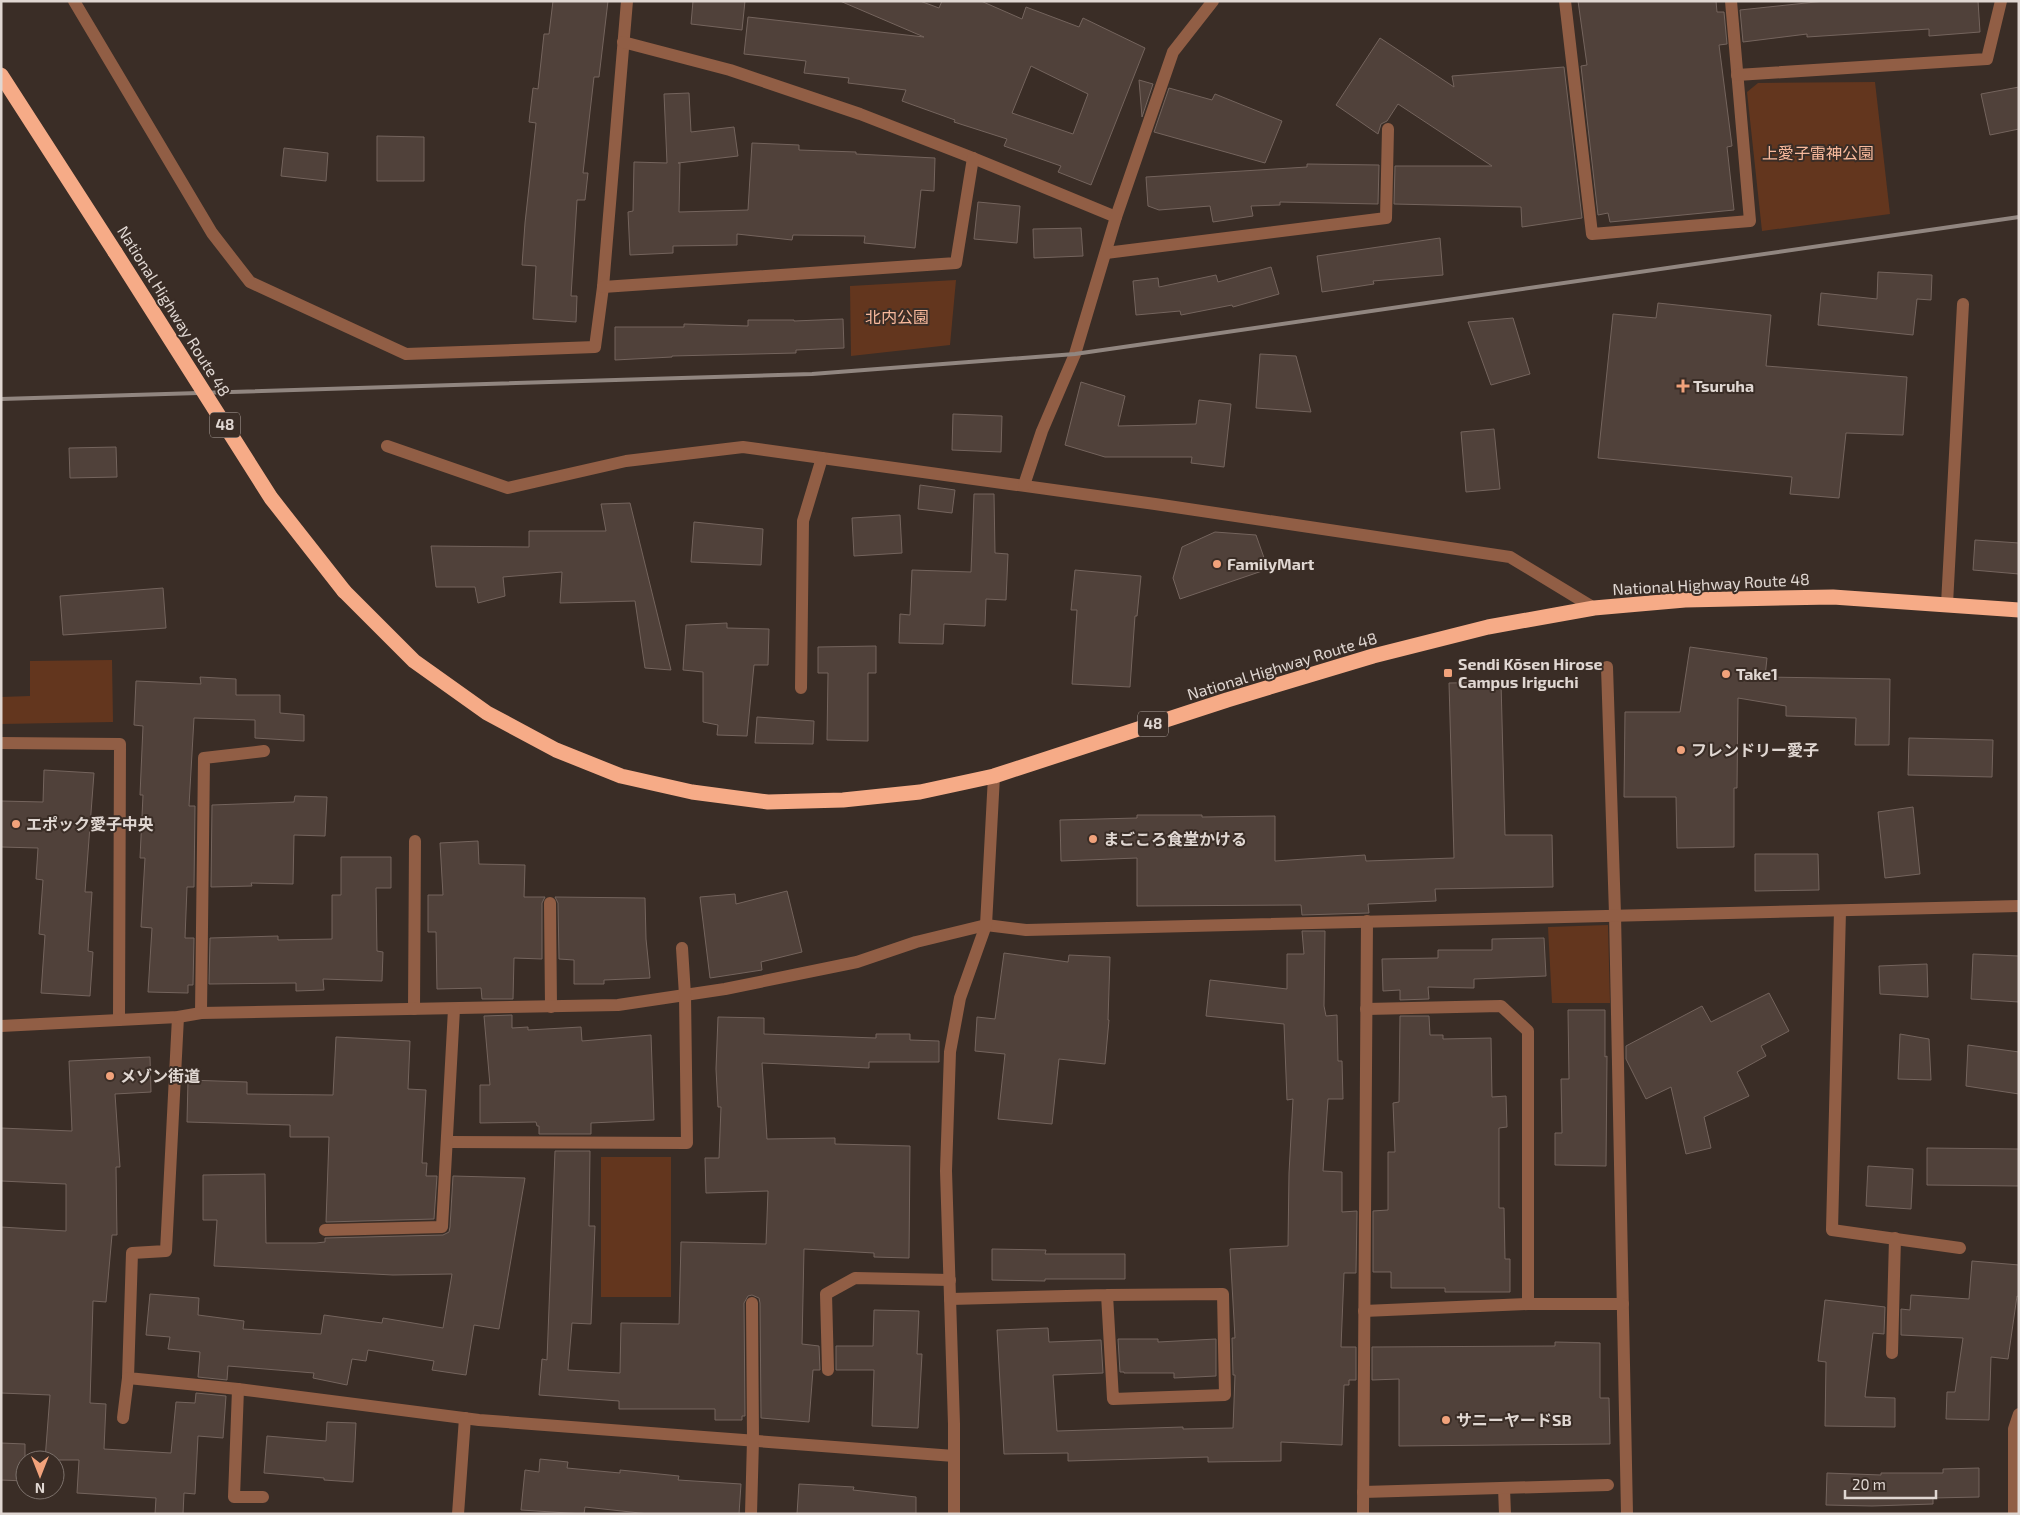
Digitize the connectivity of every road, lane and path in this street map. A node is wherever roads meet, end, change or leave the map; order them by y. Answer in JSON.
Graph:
{"nodes":[{"id":1,"x":74,"y":1,"type":"edge"},
{"id":2,"x":626,"y":1,"type":"edge"},
{"id":3,"x":1213,"y":1,"type":"edge"},
{"id":4,"x":1565,"y":1,"type":"edge"},
{"id":5,"x":1731,"y":1,"type":"edge"},
{"id":6,"x":2001,"y":1,"type":"edge"},
{"id":7,"x":623,"y":42,"type":"junction"},
{"id":8,"x":1,"y":75,"type":"edge"},
{"id":9,"x":1737,"y":75,"type":"junction"},
{"id":10,"x":1388,"y":129,"type":"dead end"},
{"id":11,"x":973,"y":158,"type":"junction"},
{"id":12,"x":1116,"y":217,"type":"junction"},
{"id":13,"x":1106,"y":253,"type":"junction"},
{"id":14,"x":603,"y":287,"type":"junction"},
{"id":15,"x":1962,"y":304,"type":"dead end"},
{"id":16,"x":388,"y":446,"type":"dead end"},
{"id":17,"x":822,"y":458,"type":"junction"},
{"id":18,"x":1024,"y":486,"type":"junction"},
{"id":19,"x":1947,"y":604,"type":"junction"},
{"id":20,"x":1594,"y":608,"type":"junction"},
{"id":21,"x":2019,"y":610,"type":"edge"},
{"id":22,"x":1607,"y":667,"type":"dead end"},
{"id":23,"x":801,"y":688,"type":"dead end"},
{"id":24,"x":1,"y":742,"type":"edge"},
{"id":25,"x":264,"y":751,"type":"dead end"},
{"id":26,"x":994,"y":776,"type":"junction"},
{"id":27,"x":415,"y":842,"type":"dead end"},
{"id":28,"x":550,"y":903,"type":"dead end"},
{"id":29,"x":2019,"y":906,"type":"edge"},
{"id":30,"x":1840,"y":911,"type":"junction"},
{"id":31,"x":1615,"y":914,"type":"junction"},
{"id":32,"x":1366,"y":921,"type":"junction"},
{"id":33,"x":986,"y":925,"type":"junction"},
{"id":34,"x":682,"y":948,"type":"dead end"},
{"id":35,"x":685,"y":995,"type":"junction"},
{"id":36,"x":551,"y":1007,"type":"junction"},
{"id":37,"x":414,"y":1009,"type":"junction"},
{"id":38,"x":454,"y":1009,"type":"junction"},
{"id":39,"x":1366,"y":1009,"type":"junction"},
{"id":40,"x":201,"y":1013,"type":"junction"},
{"id":41,"x":178,"y":1017,"type":"junction"},
{"id":42,"x":119,"y":1020,"type":"junction"},
{"id":43,"x":1,"y":1026,"type":"edge"},
{"id":44,"x":448,"y":1142,"type":"junction"},
{"id":45,"x":325,"y":1230,"type":"dead end"},
{"id":46,"x":1895,"y":1238,"type":"junction"},
{"id":47,"x":1960,"y":1248,"type":"dead end"},
{"id":48,"x":950,"y":1280,"type":"junction"},
{"id":49,"x":1108,"y":1295,"type":"junction"},
{"id":50,"x":950,"y":1299,"type":"junction"},
{"id":51,"x":752,"y":1303,"type":"dead end"},
{"id":52,"x":1528,"y":1304,"type":"junction"},
{"id":53,"x":1623,"y":1304,"type":"junction"},
{"id":54,"x":1364,"y":1310,"type":"junction"},
{"id":55,"x":1892,"y":1353,"type":"dead end"},
{"id":56,"x":828,"y":1370,"type":"dead end"},
{"id":57,"x":128,"y":1378,"type":"junction"},
{"id":58,"x":238,"y":1389,"type":"junction"},
{"id":59,"x":2019,"y":1414,"type":"edge"},
{"id":60,"x":123,"y":1418,"type":"dead end"},
{"id":61,"x":465,"y":1418,"type":"junction"},
{"id":62,"x":753,"y":1440,"type":"junction"},
{"id":63,"x":954,"y":1456,"type":"junction"},
{"id":64,"x":1608,"y":1485,"type":"dead end"},
{"id":65,"x":1504,"y":1488,"type":"junction"},
{"id":66,"x":1363,"y":1492,"type":"junction"},
{"id":67,"x":263,"y":1497,"type":"dead end"},
{"id":68,"x":458,"y":1514,"type":"edge"},
{"id":69,"x":751,"y":1514,"type":"edge"},
{"id":70,"x":954,"y":1514,"type":"edge"},
{"id":71,"x":1363,"y":1514,"type":"edge"},
{"id":72,"x":1505,"y":1514,"type":"edge"},
{"id":73,"x":1627,"y":1514,"type":"edge"},
{"id":74,"x":2014,"y":1514,"type":"edge"}],
"edges":[{"from":1,"to":14,"type":"street"},
{"from":2,"to":7,"type":"street"},
{"from":3,"to":12,"type":"street"},
{"from":4,"to":9,"type":"street"},
{"from":5,"to":9,"type":"street"},
{"from":6,"to":9,"type":"street"},
{"from":7,"to":11,"type":"street"},
{"from":7,"to":14,"type":"street"},
{"from":8,"to":26,"type":"highway","name":"National Highway Route 48","number":"48","bridge":true},
{"from":10,"to":13,"type":"street"},
{"from":11,"to":12,"type":"street"},
{"from":11,"to":14,"type":"street"},
{"from":12,"to":13,"type":"street"},
{"from":13,"to":18,"type":"street"},
{"from":15,"to":19,"type":"street"},
{"from":16,"to":17,"type":"street"},
{"from":17,"to":18,"type":"street"},
{"from":17,"to":23,"type":"street"},
{"from":18,"to":20,"type":"street"},
{"from":19,"to":20,"type":"highway","name":"National Highway Route 48","number":"48"},
{"from":19,"to":21,"type":"highway","name":"National Highway Route 48","number":"48"},
{"from":20,"to":26,"type":"highway","name":"National Highway Route 48","number":"48"},
{"from":22,"to":31,"type":"street"},
{"from":24,"to":42,"type":"street"},
{"from":25,"to":40,"type":"street"},
{"from":26,"to":33,"type":"street"},
{"from":27,"to":37,"type":"street"},
{"from":28,"to":36,"type":"street"},
{"from":29,"to":30,"type":"street"},
{"from":30,"to":31,"type":"street"},
{"from":30,"to":46,"type":"street"},
{"from":31,"to":32,"type":"street"},
{"from":31,"to":53,"type":"street"},
{"from":32,"to":33,"type":"street"},
{"from":32,"to":39,"type":"street"},
{"from":33,"to":35,"type":"street"},
{"from":33,"to":48,"type":"street"},
{"from":34,"to":35,"type":"street"},
{"from":35,"to":36,"type":"street"},
{"from":35,"to":44,"type":"street"},
{"from":36,"to":38,"type":"street"},
{"from":37,"to":38,"type":"street"},
{"from":37,"to":40,"type":"street"},
{"from":38,"to":44,"type":"street"},
{"from":39,"to":52,"type":"street"},
{"from":39,"to":54,"type":"street"},
{"from":40,"to":41,"type":"street"},
{"from":41,"to":42,"type":"street"},
{"from":41,"to":57,"type":"street"},
{"from":42,"to":43,"type":"street"},
{"from":44,"to":45,"type":"street"},
{"from":46,"to":47,"type":"street"},
{"from":46,"to":55,"type":"street"},
{"from":48,"to":50,"type":"street"},
{"from":48,"to":56,"type":"street"},
{"from":49,"to":49,"type":"street"},
{"from":49,"to":50,"type":"street"},
{"from":50,"to":63,"type":"street"},
{"from":51,"to":62,"type":"street"},
{"from":52,"to":53,"type":"street"},
{"from":52,"to":54,"type":"street"},
{"from":53,"to":73,"type":"street"},
{"from":54,"to":66,"type":"street"},
{"from":57,"to":58,"type":"street"},
{"from":57,"to":60,"type":"street"},
{"from":58,"to":61,"type":"street"},
{"from":58,"to":67,"type":"street"},
{"from":59,"to":74,"type":"street"},
{"from":61,"to":62,"type":"street"},
{"from":61,"to":68,"type":"street"},
{"from":62,"to":63,"type":"street"},
{"from":62,"to":69,"type":"street"},
{"from":63,"to":70,"type":"street"},
{"from":64,"to":65,"type":"street"},
{"from":65,"to":66,"type":"street"},
{"from":65,"to":72,"type":"street"},
{"from":66,"to":71,"type":"street"}]}
